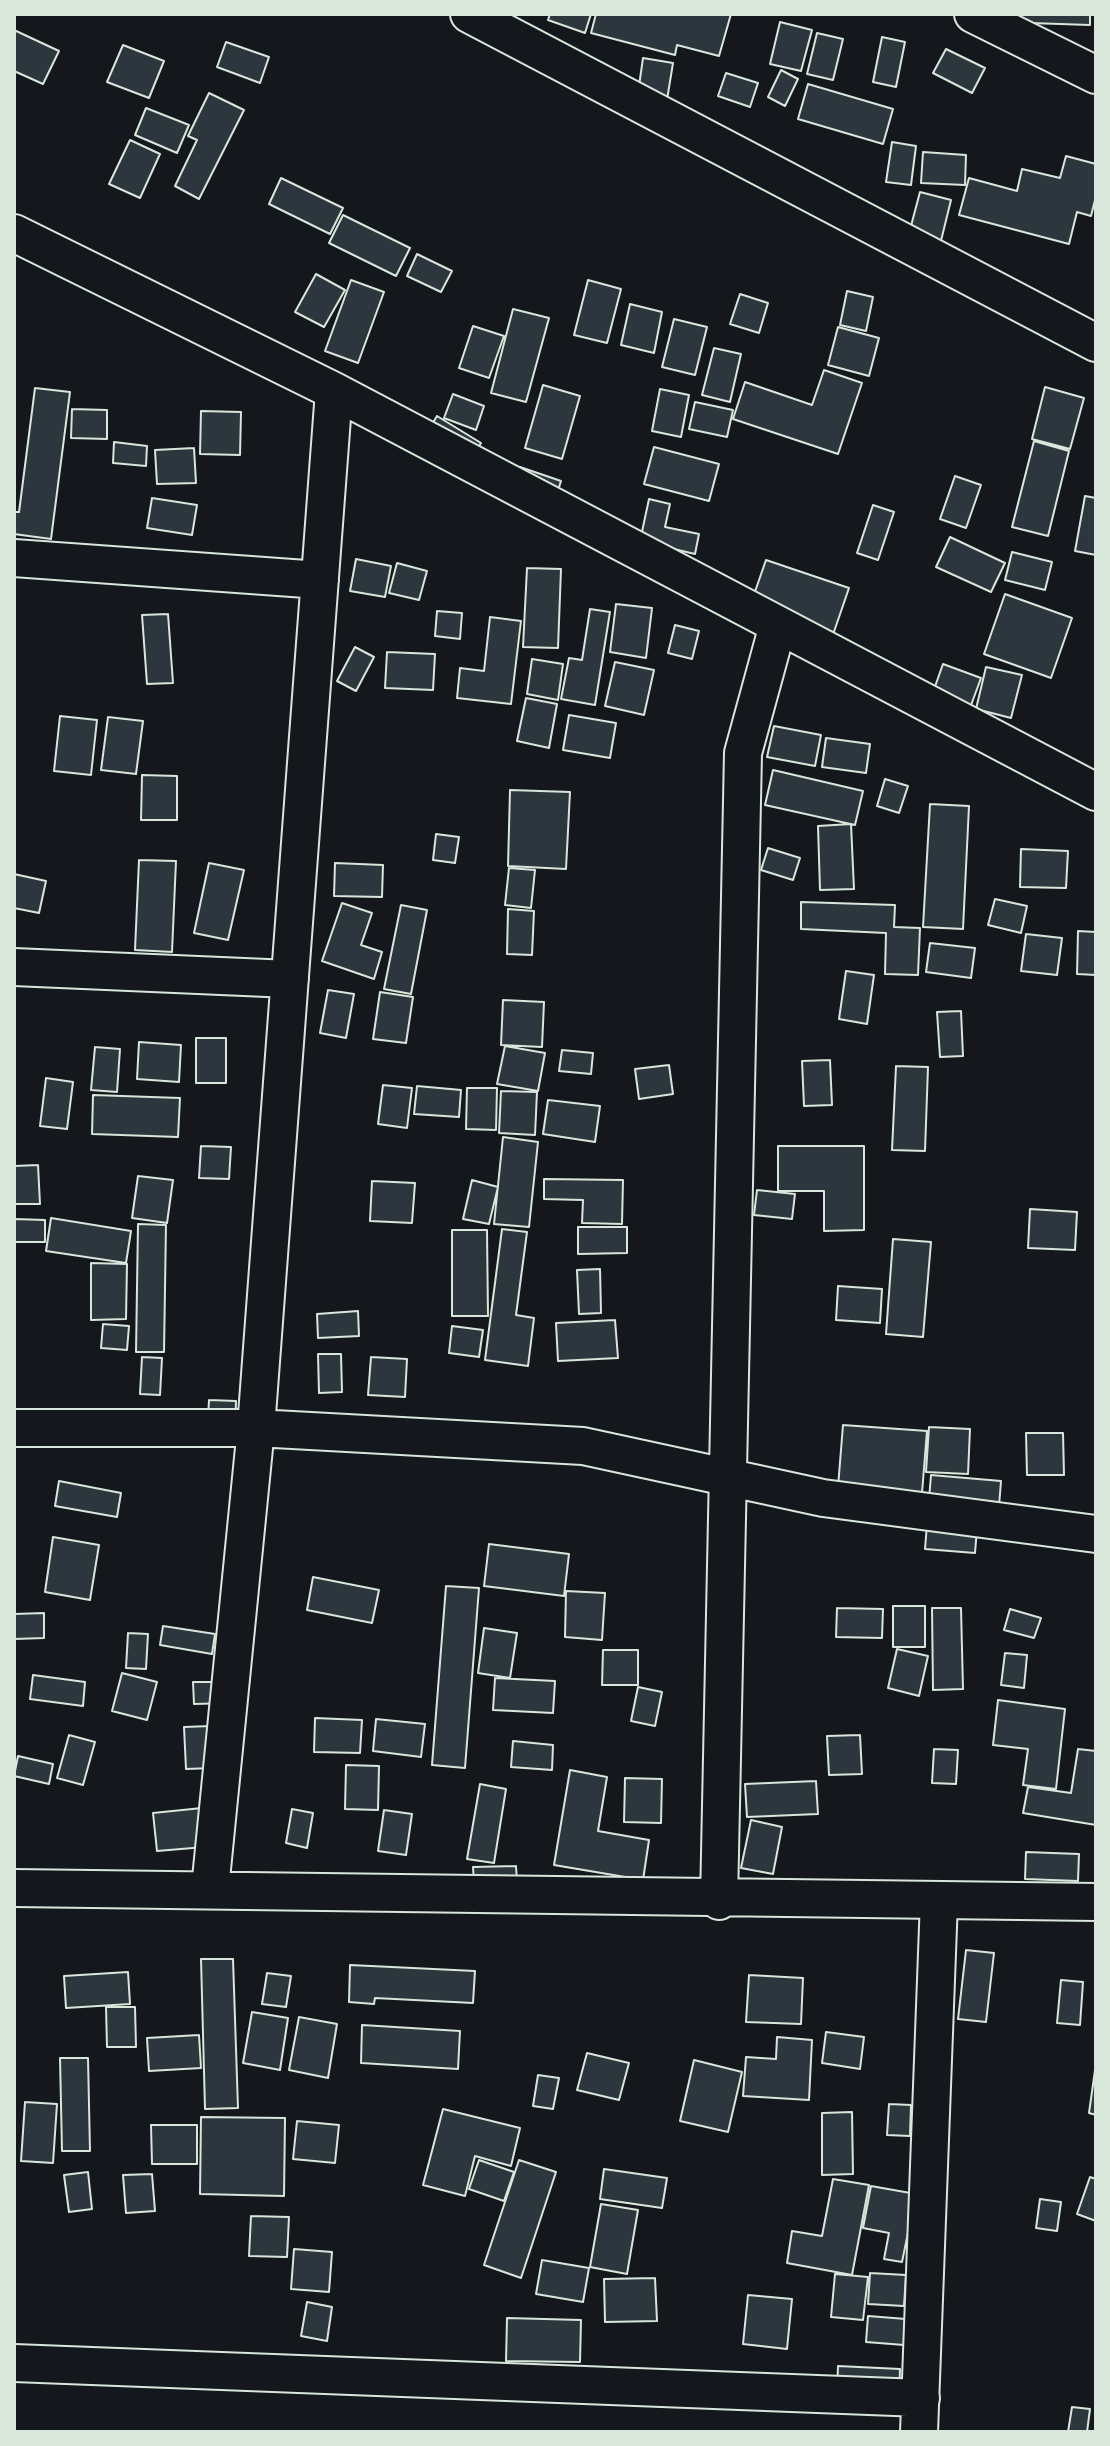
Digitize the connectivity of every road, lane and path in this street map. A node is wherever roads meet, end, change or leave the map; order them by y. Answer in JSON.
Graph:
{"nodes":[{"id":1,"x":469,"y":14,"type":"edge"},
{"id":2,"x":973,"y":14,"type":"edge"},
{"id":3,"x":1096,"y":75,"type":"edge"},
{"id":4,"x":14,"y":233,"type":"edge"},
{"id":5,"x":1096,"y":343,"type":"edge"},
{"id":6,"x":334,"y":391,"type":"junction"},
{"id":7,"x":14,"y":558,"type":"edge"},
{"id":8,"x":320,"y":580,"type":"junction"},
{"id":9,"x":778,"y":625,"type":"junction"},
{"id":10,"x":1096,"y":792,"type":"edge"},
{"id":11,"x":14,"y":967,"type":"edge"},
{"id":12,"x":290,"y":979,"type":"junction"},
{"id":13,"x":14,"y":1428,"type":"edge"},
{"id":14,"x":256,"y":1428,"type":"junction"},
{"id":15,"x":730,"y":1476,"type":"junction"},
{"id":16,"x":1096,"y":1534,"type":"edge"},
{"id":17,"x":14,"y":1888,"type":"edge"},
{"id":18,"x":210,"y":1889,"type":"junction"},
{"id":19,"x":719,"y":1899,"type":"junction"},
{"id":20,"x":939,"y":1900,"type":"junction"},
{"id":21,"x":1096,"y":1902,"type":"edge"},
{"id":22,"x":14,"y":2363,"type":"edge"},
{"id":23,"x":920,"y":2415,"type":"edge"}],
"edges":[{"from":1,"to":5,"type":"street"},
{"from":2,"to":3,"type":"street"},
{"from":4,"to":6,"type":"street"},
{"from":6,"to":8,"type":"street"},
{"from":6,"to":9,"type":"street"},
{"from":7,"to":8,"type":"street"},
{"from":8,"to":12,"type":"street"},
{"from":9,"to":10,"type":"street"},
{"from":9,"to":15,"type":"street"},
{"from":11,"to":12,"type":"street"},
{"from":12,"to":14,"type":"street"},
{"from":13,"to":14,"type":"street"},
{"from":14,"to":15,"type":"street"},
{"from":14,"to":18,"type":"street"},
{"from":15,"to":16,"type":"street"},
{"from":15,"to":19,"type":"street"},
{"from":17,"to":18,"type":"street"},
{"from":18,"to":19,"type":"street"},
{"from":19,"to":20,"type":"street"},
{"from":20,"to":21,"type":"street"},
{"from":20,"to":23,"type":"street"},
{"from":22,"to":23,"type":"street"}]}
